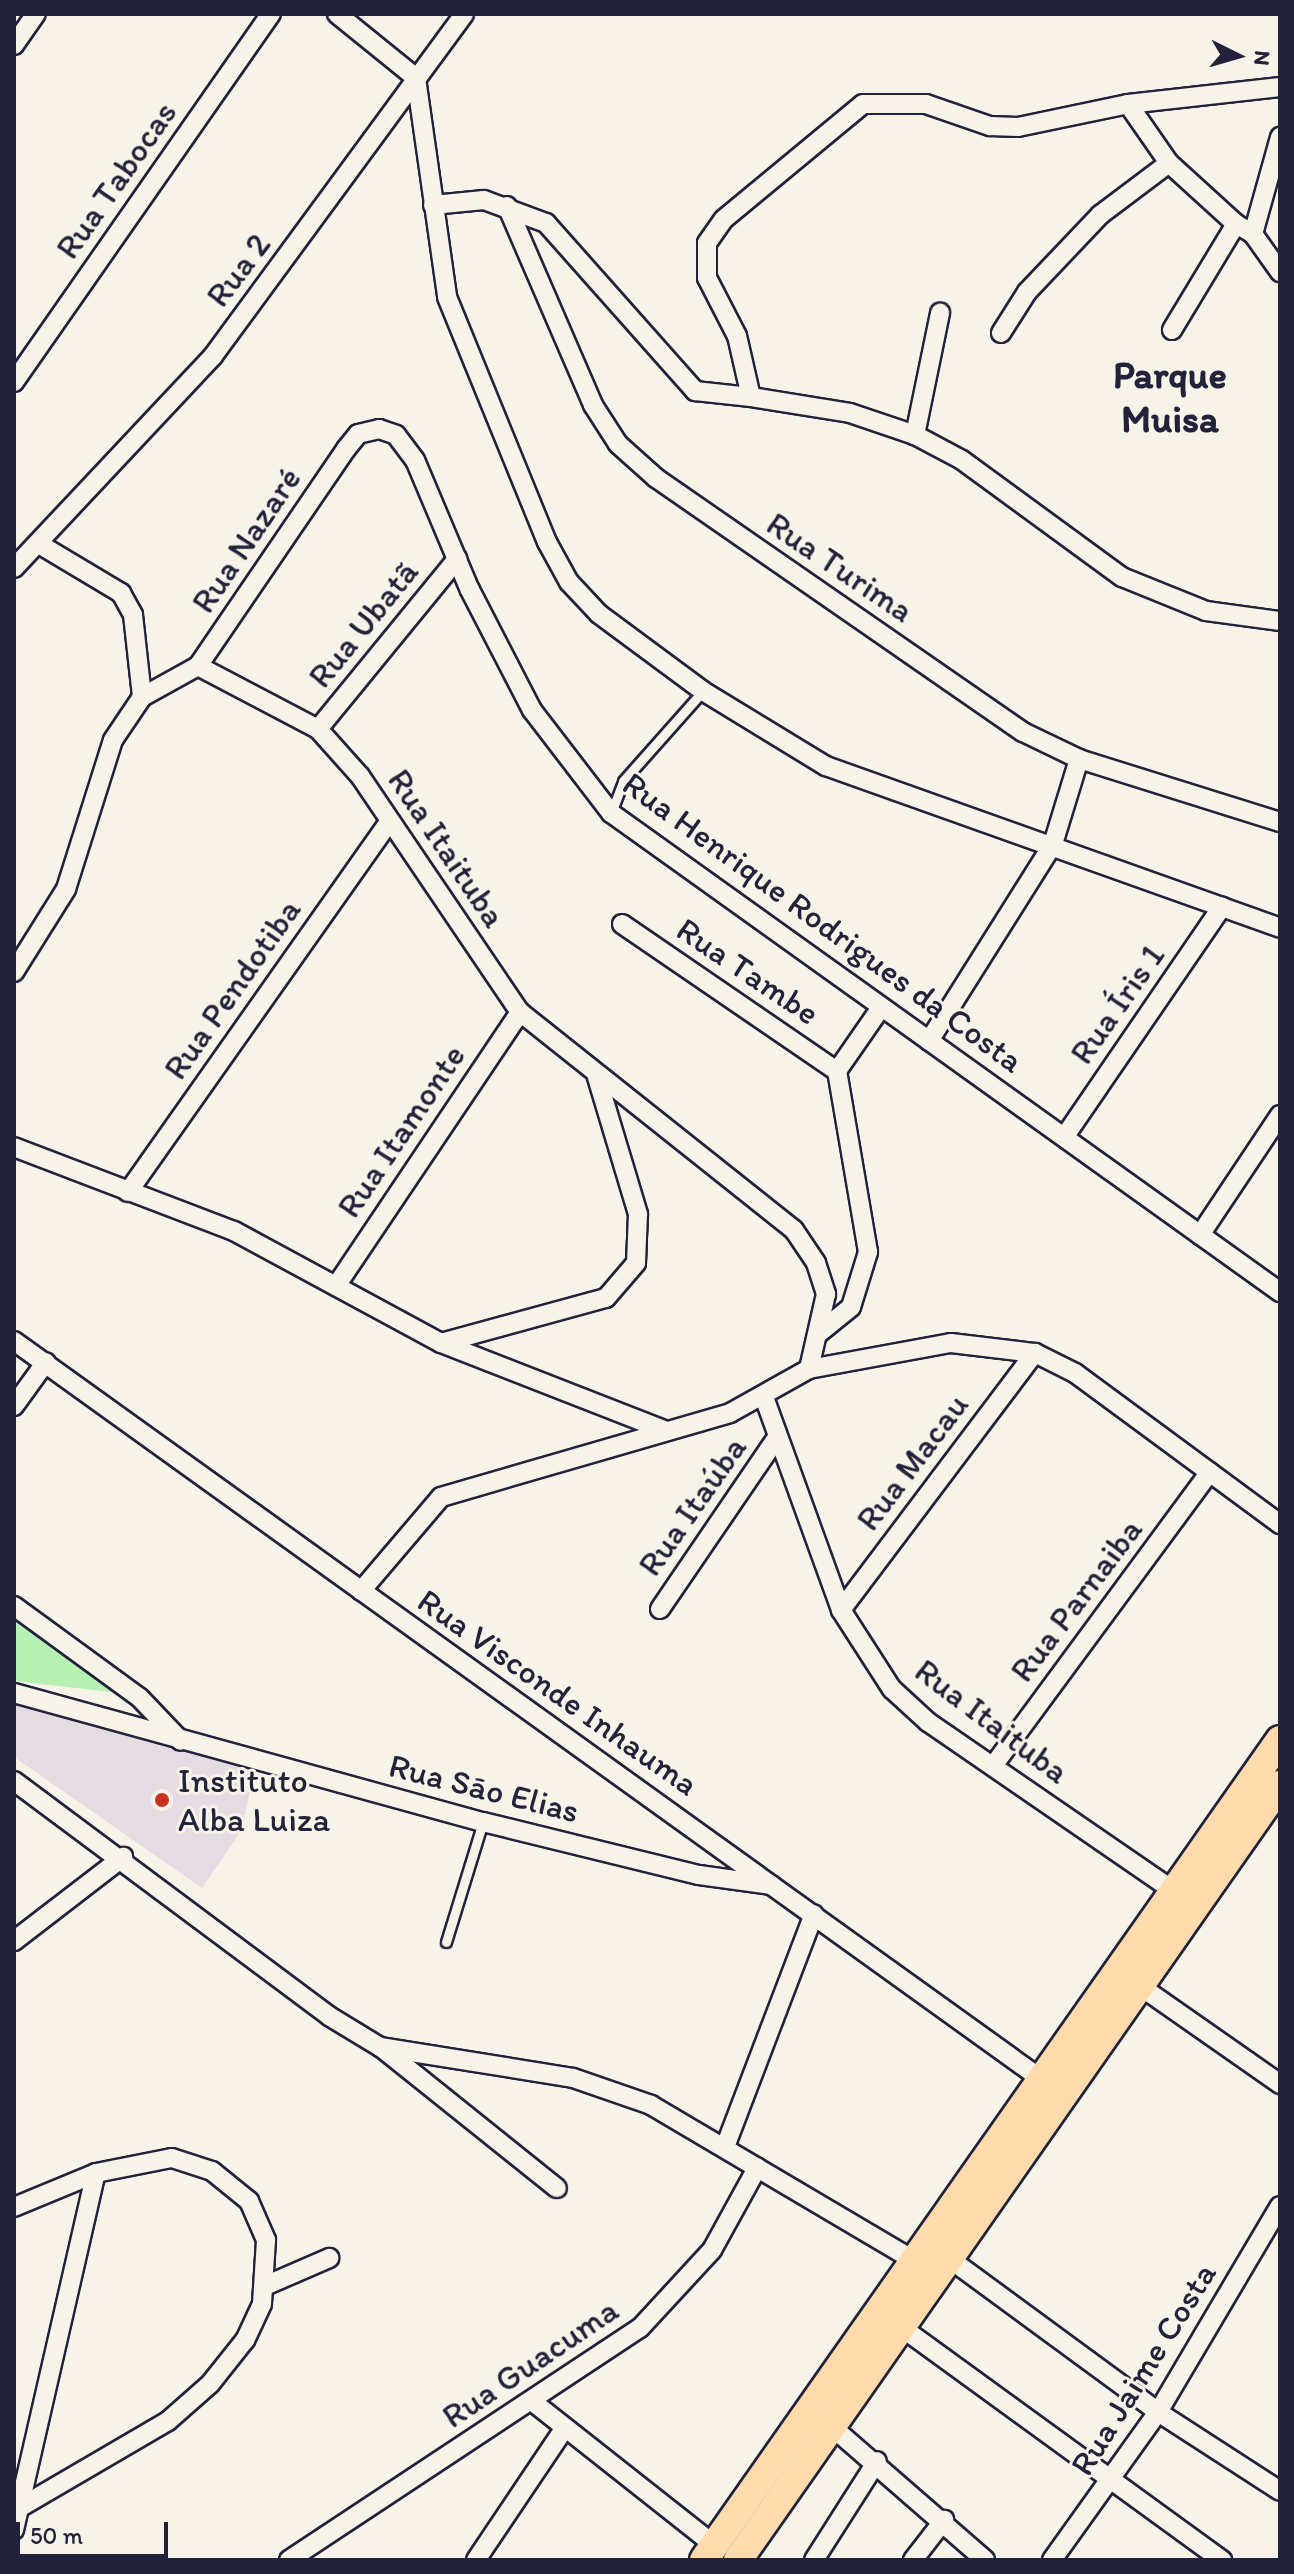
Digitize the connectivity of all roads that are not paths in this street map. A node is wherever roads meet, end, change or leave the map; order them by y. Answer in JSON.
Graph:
{"nodes":[{"id":1,"x":36,"y":14,"type":"edge"},
{"id":2,"x":337,"y":14,"type":"edge"},
{"id":3,"x":464,"y":14,"type":"edge"},
{"id":4,"x":261,"y":18,"type":"edge"},
{"id":5,"x":14,"y":45,"type":"edge"},
{"id":6,"x":416,"y":78,"type":"junction"},
{"id":7,"x":1280,"y":87,"type":"edge"},
{"id":8,"x":1128,"y":104,"type":"junction"},
{"id":9,"x":1280,"y":137,"type":"edge"},
{"id":10,"x":1169,"y":163,"type":"junction"},
{"id":11,"x":433,"y":205,"type":"junction"},
{"id":12,"x":507,"y":206,"type":"junction"},
{"id":13,"x":1244,"y":229,"type":"junction"},
{"id":14,"x":1280,"y":272,"type":"edge"},
{"id":15,"x":940,"y":313,"type":"dead end"},
{"id":16,"x":1172,"y":330,"type":"dead end"},
{"id":17,"x":1001,"y":333,"type":"dead end"},
{"id":18,"x":14,"y":382,"type":"edge"},
{"id":19,"x":751,"y":397,"type":"junction"},
{"id":20,"x":915,"y":435,"type":"junction"},
{"id":21,"x":346,"y":449,"type":"joint"},
{"id":22,"x":39,"y":544,"type":"junction"},
{"id":23,"x":457,"y":559,"type":"junction"},
{"id":24,"x":14,"y":568,"type":"edge"},
{"id":25,"x":1280,"y":621,"type":"edge"},
{"id":26,"x":198,"y":666,"type":"junction"},
{"id":27,"x":703,"y":691,"type":"junction"},
{"id":28,"x":142,"y":697,"type":"junction"},
{"id":29,"x":318,"y":729,"type":"junction"},
{"id":30,"x":1079,"y":759,"type":"junction"},
{"id":31,"x":611,"y":813,"type":"junction"},
{"id":32,"x":389,"y":822,"type":"junction"},
{"id":33,"x":1280,"y":822,"type":"edge"},
{"id":34,"x":1053,"y":844,"type":"junction"},
{"id":35,"x":1222,"y":907,"type":"junction"},
{"id":36,"x":622,"y":924,"type":"dead end"},
{"id":37,"x":1280,"y":928,"type":"edge"},
{"id":38,"x":14,"y":972,"type":"edge"},
{"id":39,"x":880,"y":1009,"type":"junction"},
{"id":40,"x":520,"y":1012,"type":"junction"},
{"id":41,"x":929,"y":1041,"type":"junction"},
{"id":42,"x":837,"y":1071,"type":"junction"},
{"id":43,"x":597,"y":1077,"type":"junction"},
{"id":44,"x":1280,"y":1115,"type":"edge"},
{"id":45,"x":1065,"y":1136,"type":"junction"},
{"id":46,"x":14,"y":1147,"type":"edge"},
{"id":47,"x":128,"y":1192,"type":"junction"},
{"id":48,"x":1200,"y":1235,"type":"junction"},
{"id":49,"x":336,"y":1286,"type":"junction"},
{"id":50,"x":1280,"y":1292,"type":"edge"},
{"id":51,"x":819,"y":1333,"type":"junction"},
{"id":52,"x":14,"y":1341,"type":"edge"},
{"id":53,"x":441,"y":1343,"type":"junction"},
{"id":54,"x":1035,"y":1353,"type":"junction"},
{"id":55,"x":46,"y":1362,"type":"junction"},
{"id":56,"x":809,"y":1369,"type":"junction"},
{"id":57,"x":764,"y":1397,"type":"junction"},
{"id":58,"x":14,"y":1406,"type":"edge"},
{"id":59,"x":664,"y":1430,"type":"junction"},
{"id":60,"x":776,"y":1439,"type":"junction"},
{"id":61,"x":1210,"y":1472,"type":"junction"},
{"id":62,"x":1280,"y":1524,"type":"edge"},
{"id":63,"x":361,"y":1591,"type":"junction"},
{"id":64,"x":14,"y":1606,"type":"edge"},
{"id":65,"x":660,"y":1609,"type":"dead end"},
{"id":66,"x":841,"y":1610,"type":"junction"},
{"id":67,"x":14,"y":1693,"type":"edge"},
{"id":68,"x":1280,"y":1740,"type":"edge"},
{"id":69,"x":181,"y":1741,"type":"junction"},
{"id":70,"x":993,"y":1766,"type":"junction"},
{"id":71,"x":14,"y":1781,"type":"edge"},
{"id":72,"x":1275,"y":1803,"type":"edge"},
{"id":73,"x":483,"y":1822,"type":"junction"},
{"id":74,"x":123,"y":1857,"type":"junction"},
{"id":75,"x":774,"y":1885,"type":"junction"},
{"id":76,"x":1172,"y":1890,"type":"junction"},
{"id":77,"x":1196,"y":1907,"type":"junction"},
{"id":78,"x":814,"y":1914,"type":"junction"},
{"id":79,"x":14,"y":1941,"type":"edge"},
{"id":80,"x":446,"y":1942,"type":"dead end"},
{"id":81,"x":1140,"y":1986,"type":"junction"},
{"id":82,"x":380,"y":2047,"type":"junction"},
{"id":83,"x":1280,"y":2084,"type":"edge"},
{"id":84,"x":1054,"y":2088,"type":"junction"},
{"id":85,"x":725,"y":2147,"type":"junction"},
{"id":86,"x":757,"y":2168,"type":"junction"},
{"id":87,"x":96,"y":2173,"type":"junction"},
{"id":88,"x":557,"y":2188,"type":"dead end"},
{"id":89,"x":1280,"y":2206,"type":"edge"},
{"id":90,"x":14,"y":2207,"type":"edge"},
{"id":91,"x":329,"y":2258,"type":"dead end"},
{"id":92,"x":950,"y":2259,"type":"junction"},
{"id":93,"x":916,"y":2262,"type":"junction"},
{"id":94,"x":267,"y":2285,"type":"junction"},
{"id":95,"x":901,"y":2327,"type":"junction"},
{"id":96,"x":533,"y":2402,"type":"junction"},
{"id":97,"x":1158,"y":2412,"type":"junction"},
{"id":98,"x":831,"y":2426,"type":"junction"},
{"id":99,"x":564,"y":2429,"type":"junction"},
{"id":100,"x":877,"y":2461,"type":"junction"},
{"id":101,"x":1113,"y":2481,"type":"junction"},
{"id":102,"x":1280,"y":2491,"type":"edge"},
{"id":103,"x":19,"y":2508,"type":"junction"},
{"id":104,"x":944,"y":2520,"type":"junction"},
{"id":105,"x":14,"y":2530,"type":"edge"},
{"id":106,"x":719,"y":2555,"type":"edge"},
{"id":107,"x":300,"y":2557,"type":"edge"},
{"id":108,"x":476,"y":2560,"type":"edge"},
{"id":109,"x":814,"y":2560,"type":"edge"},
{"id":110,"x":913,"y":2560,"type":"edge"},
{"id":111,"x":985,"y":2560,"type":"edge"},
{"id":112,"x":1052,"y":2560,"type":"edge"},
{"id":113,"x":1222,"y":2560,"type":"edge"}],
"edges":[{"from":1,"to":5,"type":"street"},
{"from":2,"to":6,"type":"street"},
{"from":3,"to":6,"type":"street","name":"Rua 2"},
{"from":4,"to":18,"type":"street","name":"Rua Tabocas"},
{"from":6,"to":11,"type":"street"},
{"from":6,"to":22,"type":"street","name":"Rua 2"},
{"from":7,"to":8,"type":"street"},
{"from":8,"to":10,"type":"street"},
{"from":8,"to":19,"type":"street"},
{"from":9,"to":13,"type":"street"},
{"from":10,"to":13,"type":"street"},
{"from":10,"to":17,"type":"street"},
{"from":11,"to":12,"type":"street"},
{"from":11,"to":27,"type":"street"},
{"from":12,"to":19,"type":"street"},
{"from":12,"to":30,"type":"street","name":"Rua Turima"},
{"from":13,"to":14,"type":"street"},
{"from":13,"to":16,"type":"street"},
{"from":15,"to":20,"type":"street"},
{"from":19,"to":20,"type":"street"},
{"from":20,"to":25,"type":"street"},
{"from":21,"to":23,"type":"street","name":"Rua Henrique Rodrigues da Costa"},
{"from":21,"to":26,"type":"street","name":"Rua Nazaré"},
{"from":22,"to":24,"type":"street"},
{"from":22,"to":28,"type":"street"},
{"from":23,"to":29,"type":"street","name":"Rua Ubatã"},
{"from":23,"to":31,"type":"street","name":"Rua Henrique Rodrigues da Costa"},
{"from":26,"to":28,"type":"street"},
{"from":26,"to":29,"type":"street","name":"Rua Itaituba"},
{"from":27,"to":31,"type":"lane"},
{"from":27,"to":34,"type":"street"},
{"from":28,"to":38,"type":"street"},
{"from":29,"to":32,"type":"street","name":"Rua Itaituba"},
{"from":30,"to":33,"type":"street","name":"Rua Turima"},
{"from":30,"to":34,"type":"street"},
{"from":31,"to":39,"type":"street","name":"Rua Henrique Rodrigues da Costa"},
{"from":32,"to":40,"type":"street","name":"Rua Itaituba"},
{"from":32,"to":47,"type":"street","name":"Rua Pendotiba"},
{"from":34,"to":35,"type":"street"},
{"from":34,"to":41,"type":"street"},
{"from":35,"to":37,"type":"street"},
{"from":35,"to":45,"type":"street","name":"Rua Íris 1"},
{"from":36,"to":42,"type":"street","name":"Rua Tambe"},
{"from":39,"to":41,"type":"street","name":"Rua Henrique Rodrigues da Costa"},
{"from":39,"to":42,"type":"street","name":"Rua Tambe"},
{"from":40,"to":43,"type":"street","name":"Rua Itaituba"},
{"from":40,"to":49,"type":"street","name":"Rua Itamonte"},
{"from":41,"to":45,"type":"street","name":"Rua Henrique Rodrigues da Costa"},
{"from":42,"to":51,"type":"street"},
{"from":43,"to":51,"type":"street","name":"Rua Itaituba"},
{"from":43,"to":53,"type":"street"},
{"from":44,"to":48,"type":"street"},
{"from":45,"to":48,"type":"street","name":"Rua Henrique Rodrigues da Costa"},
{"from":46,"to":47,"type":"street"},
{"from":47,"to":49,"type":"street"},
{"from":48,"to":50,"type":"street","name":"Rua Henrique Rodrigues da Costa"},
{"from":49,"to":53,"type":"street"},
{"from":51,"to":56,"type":"street","name":"Rua Itaituba"},
{"from":52,"to":55,"type":"street","name":"Rua Visconde Inhauma"},
{"from":53,"to":59,"type":"street"},
{"from":54,"to":56,"type":"street"},
{"from":54,"to":61,"type":"street"},
{"from":54,"to":66,"type":"street","name":"Rua Macau"},
{"from":55,"to":58,"type":"street"},
{"from":55,"to":63,"type":"street","name":"Rua Visconde Inhauma"},
{"from":56,"to":57,"type":"street"},
{"from":57,"to":59,"type":"street"},
{"from":57,"to":60,"type":"street","name":"Rua Itaituba"},
{"from":59,"to":63,"type":"street"},
{"from":60,"to":65,"type":"street","name":"Rua Itaúba"},
{"from":60,"to":66,"type":"street","name":"Rua Itaituba"},
{"from":61,"to":62,"type":"street"},
{"from":61,"to":70,"type":"street","name":"Rua Parnaiba"},
{"from":63,"to":75,"type":"street","name":"Rua Visconde Inhauma"},
{"from":64,"to":69,"type":"street"},
{"from":66,"to":70,"type":"street","name":"Rua Itaituba"},
{"from":67,"to":69,"type":"street","name":"Rua Sāo Elias"},
{"from":68,"to":76,"type":"main road"},
{"from":69,"to":73,"type":"street","name":"Rua Sāo Elias"},
{"from":70,"to":76,"type":"street","name":"Rua Itaituba"},
{"from":71,"to":74,"type":"street"},
{"from":72,"to":77,"type":"main road"},
{"from":73,"to":75,"type":"street","name":"Rua Sāo Elias"},
{"from":73,"to":80,"type":"lane"},
{"from":74,"to":79,"type":"street"},
{"from":74,"to":82,"type":"street"},
{"from":75,"to":78,"type":"street","name":"Rua Visconde Inhauma"},
{"from":76,"to":77,"type":"street","name":"Rua Itaituba"},
{"from":76,"to":84,"type":"main road"},
{"from":77,"to":81,"type":"main road"},
{"from":78,"to":84,"type":"street","name":"Rua Visconde Inhauma"},
{"from":78,"to":85,"type":"street"},
{"from":81,"to":83,"type":"street"},
{"from":81,"to":84,"type":"main road"},
{"from":82,"to":85,"type":"street"},
{"from":82,"to":88,"type":"street"},
{"from":84,"to":92,"type":"main road"},
{"from":84,"to":93,"type":"main road"},
{"from":85,"to":86,"type":"street"},
{"from":86,"to":93,"type":"street"},
{"from":86,"to":96,"type":"street","name":"Rua Guacuma"},
{"from":87,"to":90,"type":"street"},
{"from":87,"to":94,"type":"street"},
{"from":87,"to":103,"type":"street"},
{"from":89,"to":97,"type":"street","name":"Rua Jaime Costa"},
{"from":91,"to":94,"type":"street"},
{"from":92,"to":95,"type":"main road"},
{"from":92,"to":97,"type":"street"},
{"from":93,"to":106,"type":"main road"},
{"from":94,"to":103,"type":"street"},
{"from":95,"to":98,"type":"main road"},
{"from":95,"to":101,"type":"street"},
{"from":96,"to":99,"type":"street"},
{"from":96,"to":107,"type":"street","name":"Rua Guacuma"},
{"from":97,"to":101,"type":"street","name":"Rua Jaime Costa"},
{"from":97,"to":102,"type":"street"},
{"from":98,"to":100,"type":"street"},
{"from":98,"to":106,"type":"main road"},
{"from":99,"to":106,"type":"street"},
{"from":99,"to":108,"type":"street"},
{"from":100,"to":104,"type":"street"},
{"from":100,"to":109,"type":"street"},
{"from":101,"to":112,"type":"street","name":"Rua Jaime Costa"},
{"from":101,"to":113,"type":"street"},
{"from":103,"to":105,"type":"street"},
{"from":104,"to":110,"type":"street"},
{"from":104,"to":111,"type":"street"}]}
